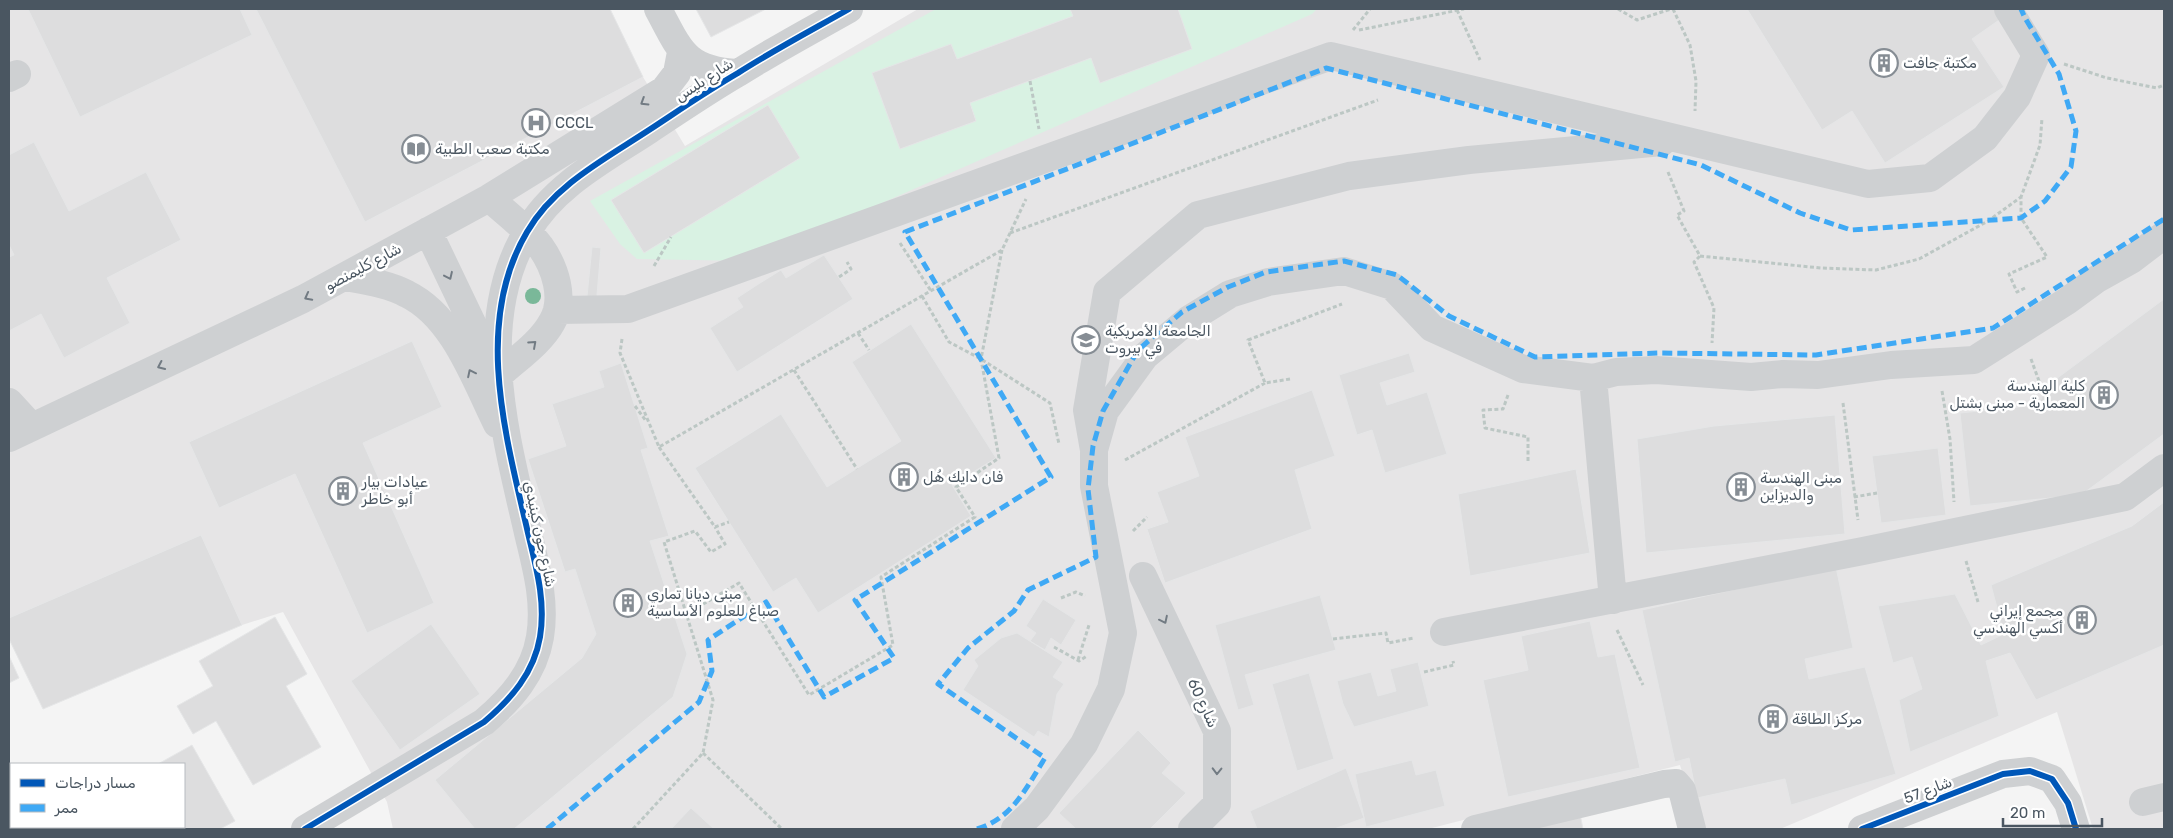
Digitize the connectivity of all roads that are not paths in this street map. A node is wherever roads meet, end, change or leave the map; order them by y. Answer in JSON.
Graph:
{"nodes":[{"id":1,"x":658,"y":9,"type":"edge"},
{"id":2,"x":849,"y":9,"type":"edge"},
{"id":3,"x":2008,"y":9,"type":"edge"},
{"id":4,"x":681,"y":52,"type":"junction"},
{"id":5,"x":737,"y":73,"type":"junction"},
{"id":6,"x":1673,"y":140,"type":"junction"},
{"id":7,"x":576,"y":178,"type":"joint"},
{"id":8,"x":489,"y":198,"type":"junction"},
{"id":9,"x":428,"y":232,"type":"junction"},
{"id":10,"x":526,"y":232,"type":"junction"},
{"id":11,"x":2164,"y":235,"type":"edge"},
{"id":12,"x":345,"y":277,"type":"junction"},
{"id":13,"x":558,"y":310,"type":"junction"},
{"id":14,"x":497,"y":376,"type":"junction"},
{"id":15,"x":1593,"y":378,"type":"junction"},
{"id":16,"x":9,"y":402,"type":"edge"},
{"id":17,"x":20,"y":432,"type":"edge"},
{"id":18,"x":508,"y":448,"type":"junction"},
{"id":19,"x":1094,"y":450,"type":"junction"},
{"id":20,"x":2164,"y":468,"type":"edge"},
{"id":21,"x":1143,"y":576,"type":"dead end"},
{"id":22,"x":1609,"y":600,"type":"junction"},
{"id":23,"x":1444,"y":632,"type":"road end"},
{"id":24,"x":1487,"y":828,"type":"edge"},
{"id":25,"x":305,"y":829,"type":"edge"},
{"id":26,"x":1015,"y":829,"type":"edge"},
{"id":27,"x":1192,"y":829,"type":"edge"},
{"id":28,"x":1692,"y":829,"type":"edge"},
{"id":29,"x":1862,"y":829,"type":"edge"},
{"id":30,"x":2076,"y":829,"type":"edge"}],
"edges":[{"from":1,"to":4,"type":"street"},
{"from":2,"to":5,"type":"street","name":"شارع بليس"},
{"from":3,"to":6,"type":"street"},
{"from":4,"to":5,"type":"street"},
{"from":4,"to":8,"type":"street","name":"شارع كليمنصو","one_way":true},
{"from":5,"to":7,"type":"street","name":"شارع بليس"},
{"from":6,"to":13,"type":"street"},
{"from":6,"to":19,"type":"street"},
{"from":7,"to":10,"type":"street","name":"شارع جون كينيدي"},
{"from":8,"to":9,"type":"street","name":"شارع كليمنصو"},
{"from":8,"to":10,"type":"street"},
{"from":9,"to":12,"type":"street","name":"شارع كليمنصو"},
{"from":9,"to":14,"type":"street","one_way":true},
{"from":10,"to":13,"type":"street"},
{"from":10,"to":14,"type":"street","name":"شارع جون كينيدي"},
{"from":11,"to":15,"type":"street"},
{"from":12,"to":17,"type":"street","name":"شارع كليمنصو","one_way":true},
{"from":18,"to":12,"type":"street","one_way":true},
{"from":14,"to":13,"type":"street","one_way":true},
{"from":14,"to":18,"type":"street","name":"شارع جون كينيدي"},
{"from":15,"to":19,"type":"street"},
{"from":15,"to":22,"type":"street"},
{"from":16,"to":17,"type":"street"},
{"from":18,"to":25,"type":"street","name":"شارع جون كينيدي"},
{"from":19,"to":26,"type":"street"},
{"from":20,"to":22,"type":"street"},
{"from":21,"to":27,"type":"street","name":"شارع 60","one_way":true},
{"from":22,"to":23,"type":"street"},
{"from":24,"to":28,"type":"street"},
{"from":29,"to":30,"type":"street","name":"شارع 57"}]}
